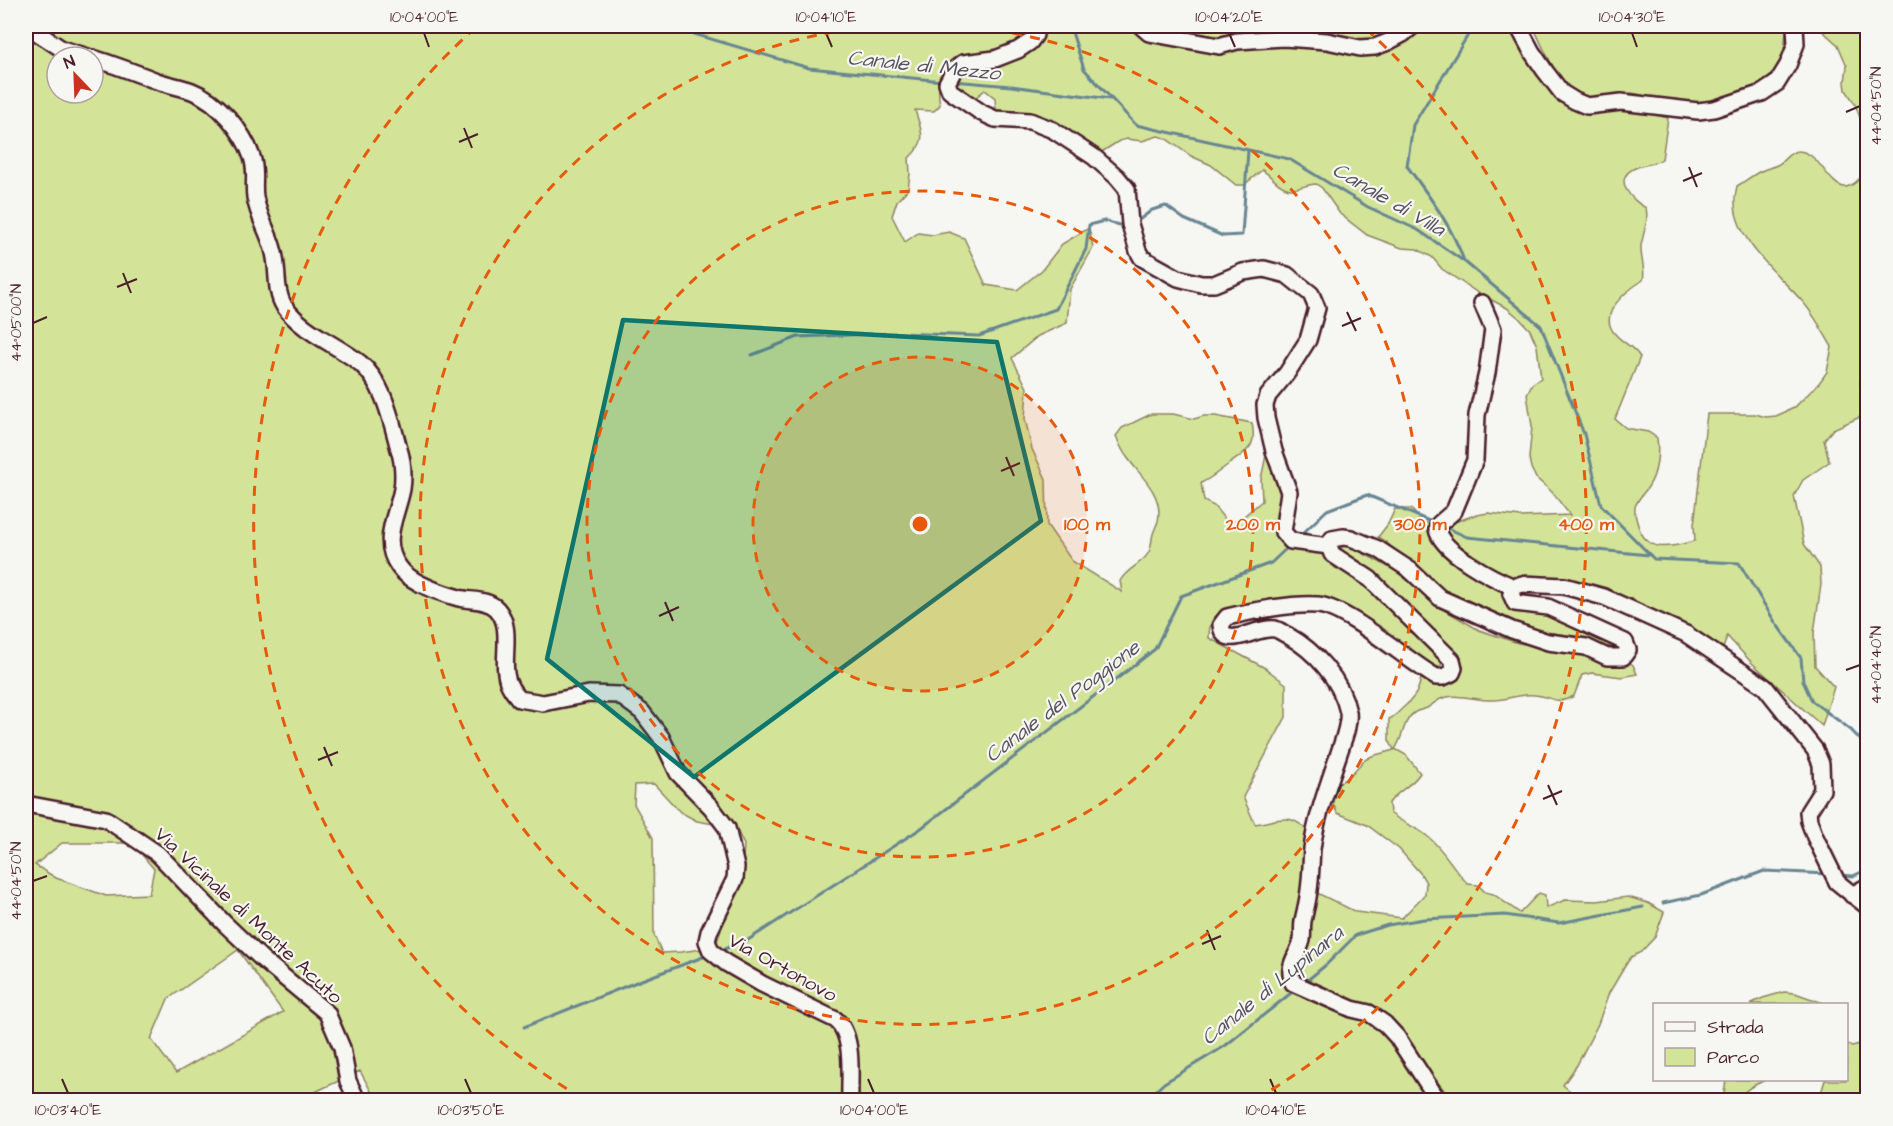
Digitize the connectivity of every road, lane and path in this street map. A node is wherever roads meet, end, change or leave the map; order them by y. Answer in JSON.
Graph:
{"nodes":[{"id":1,"x":27,"y":26,"type":"edge"},
{"id":2,"x":1035,"y":26,"type":"edge"},
{"id":3,"x":1140,"y":26,"type":"edge"},
{"id":4,"x":1413,"y":26,"type":"edge"},
{"id":5,"x":1518,"y":26,"type":"edge"},
{"id":6,"x":1795,"y":26,"type":"edge"},
{"id":7,"x":56,"y":45,"type":"edge"},
{"id":8,"x":105,"y":62,"type":"edge"},
{"id":9,"x":1482,"y":303,"type":"dead end"},
{"id":10,"x":1329,"y":546,"type":"junction"},
{"id":11,"x":1514,"y":587,"type":"junction"},
{"id":12,"x":26,"y":804,"type":"edge"},
{"id":13,"x":1868,"y":886,"type":"edge"},
{"id":14,"x":1852,"y":895,"type":"junction"},
{"id":15,"x":1868,"y":907,"type":"edge"},
{"id":16,"x":357,"y":1101,"type":"edge"},
{"id":17,"x":850,"y":1101,"type":"edge"},
{"id":18,"x":1438,"y":1101,"type":"edge"}],
"edges":[{"from":1,"to":7,"type":"street"},
{"from":2,"to":10,"type":"street"},
{"from":3,"to":4,"type":"street"},
{"from":5,"to":6,"type":"street"},
{"from":8,"to":17,"type":"street","name":"Via Ortonovo"},
{"from":9,"to":11,"type":"street"},
{"from":10,"to":11,"type":"street"},
{"from":10,"to":18,"type":"street"},
{"from":11,"to":14,"type":"street"},
{"from":12,"to":16,"type":"street","name":"Via Vicinale di Monte Acuto"},
{"from":13,"to":14,"type":"street"},
{"from":14,"to":15,"type":"street"}]}
